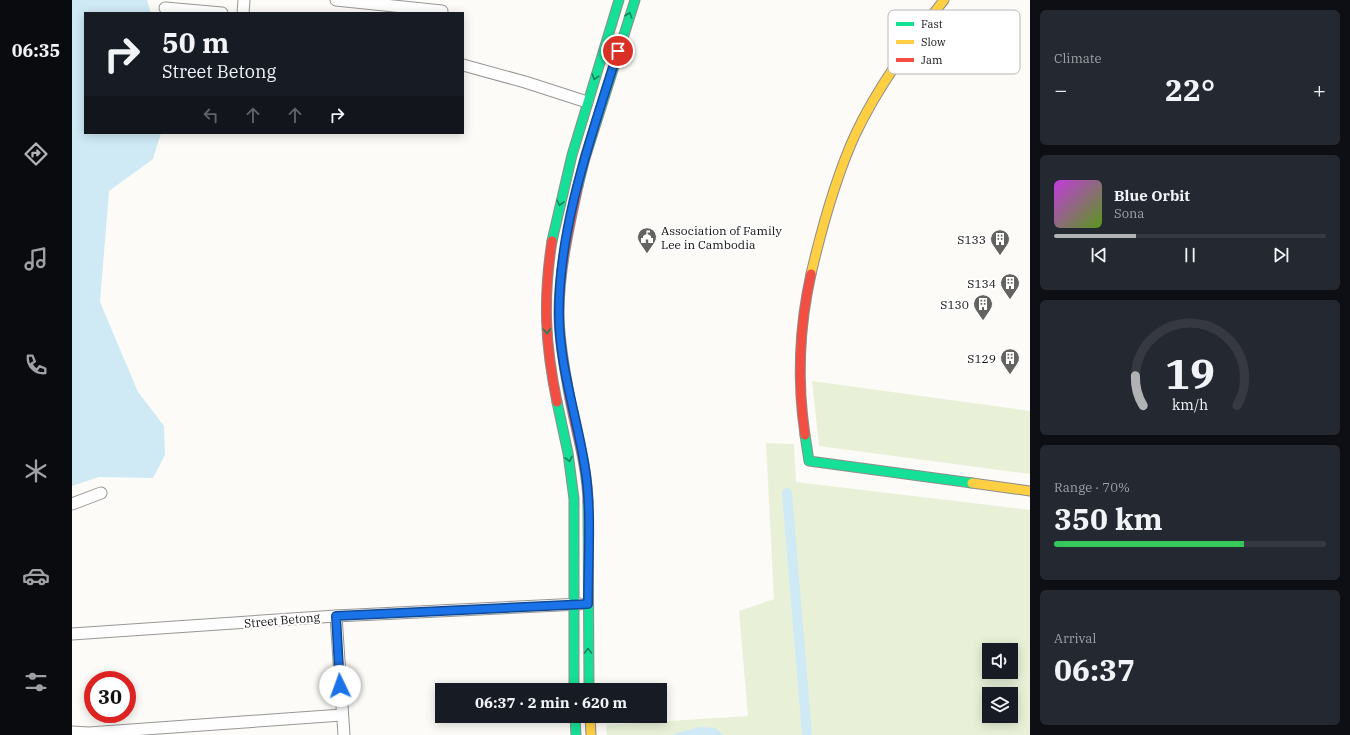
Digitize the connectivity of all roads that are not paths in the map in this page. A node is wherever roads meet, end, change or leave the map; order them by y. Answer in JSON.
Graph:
{"nodes":[{"id":1,"x":244,"y":0,"type":"edge"},
{"id":2,"x":336,"y":0,"type":"edge"},
{"id":3,"x":619,"y":0,"type":"edge"},
{"id":4,"x":635,"y":0,"type":"edge"},
{"id":5,"x":944,"y":0,"type":"edge"},
{"id":6,"x":398,"y":3,"type":"edge"},
{"id":7,"x":164,"y":7,"type":"edge"},
{"id":8,"x":936,"y":10,"type":"edge"},
{"id":9,"x":442,"y":11,"type":"dead end"},
{"id":10,"x":212,"y":12,"type":"edge"},
{"id":11,"x":242,"y":12,"type":"edge"},
{"id":12,"x":464,"y":65,"type":"edge"},
{"id":13,"x":890,"y":74,"type":"edge"},
{"id":14,"x":587,"y":102,"type":"junction"},
{"id":15,"x":1030,"y":490,"type":"edge"},
{"id":16,"x":100,"y":493,"type":"dead end"},
{"id":17,"x":72,"y":504,"type":"edge"},
{"id":18,"x":574,"y":604,"type":"junction"},
{"id":19,"x":588,"y":604,"type":"junction"},
{"id":20,"x":336,"y":616,"type":"junction"},
{"id":21,"x":72,"y":634,"type":"edge"},
{"id":22,"x":574,"y":683,"type":"edge"},
{"id":23,"x":589,"y":683,"type":"edge"},
{"id":24,"x":342,"y":714,"type":"junction"},
{"id":25,"x":575,"y":723,"type":"edge"},
{"id":26,"x":590,"y":723,"type":"edge"},
{"id":27,"x":72,"y":732,"type":"edge"},
{"id":28,"x":89,"y":734,"type":"edge"},
{"id":29,"x":344,"y":735,"type":"edge"},
{"id":30,"x":576,"y":735,"type":"edge"},
{"id":31,"x":591,"y":735,"type":"edge"}],
"edges":[{"from":1,"to":11,"type":"street"},
{"from":2,"to":6,"type":"street"},
{"from":3,"to":14,"type":"main road","one_way":true},
{"from":19,"to":4,"type":"main road","one_way":true},
{"from":5,"to":8,"type":"main road"},
{"from":6,"to":9,"type":"street"},
{"from":7,"to":10,"type":"street"},
{"from":12,"to":14,"type":"street"},
{"from":13,"to":15,"type":"main road"},
{"from":14,"to":18,"type":"main road","one_way":true},
{"from":16,"to":17,"type":"street"},
{"from":18,"to":19,"type":"street","name":"Street Betong"},
{"from":18,"to":20,"type":"street","name":"Street Betong"},
{"from":18,"to":22,"type":"main road"},
{"from":23,"to":19,"type":"main road","one_way":true},
{"from":20,"to":21,"type":"street","name":"Street Betong"},
{"from":20,"to":24,"type":"street"},
{"from":24,"to":28,"type":"street"},
{"from":24,"to":29,"type":"street"},
{"from":25,"to":30,"type":"main road"},
{"from":26,"to":31,"type":"main road"},
{"from":27,"to":28,"type":"street"}]}
